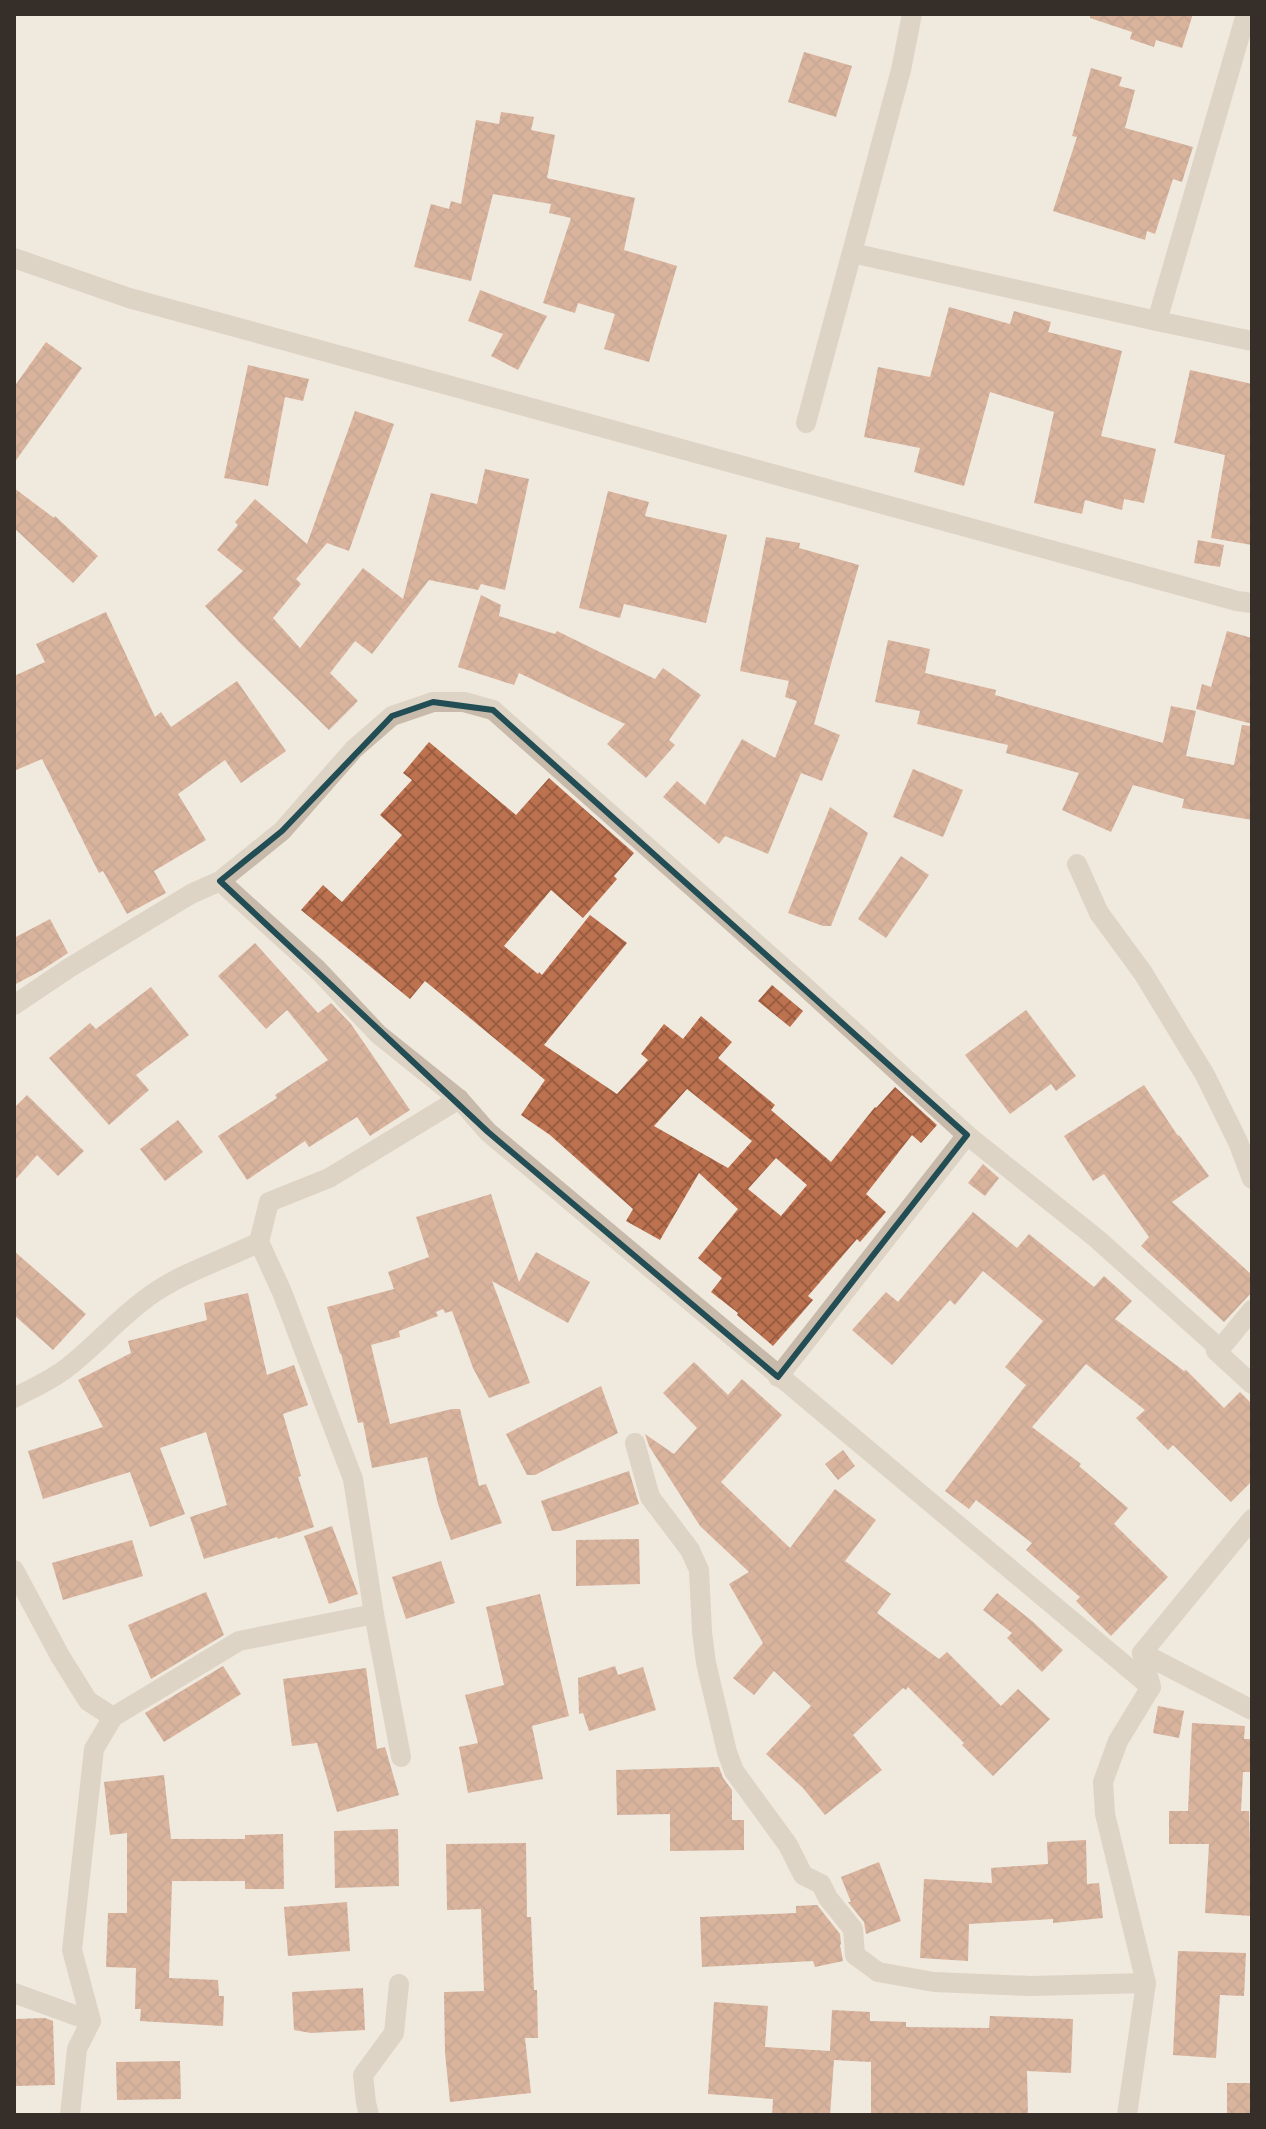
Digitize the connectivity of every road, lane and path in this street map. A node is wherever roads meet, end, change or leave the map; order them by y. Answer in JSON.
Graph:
{"nodes":[{"id":1,"x":912,"y":14,"type":"edge"},
{"id":2,"x":1246,"y":14,"type":"edge"},
{"id":3,"x":852,"y":253,"type":"junction"},
{"id":4,"x":14,"y":258,"type":"edge"},
{"id":5,"x":1157,"y":321,"type":"junction"},
{"id":6,"x":1252,"y":341,"type":"edge"},
{"id":7,"x":806,"y":423,"type":"dead end"},
{"id":8,"x":1252,"y":603,"type":"edge"},
{"id":9,"x":1077,"y":864,"type":"dead end"},
{"id":10,"x":220,"y":881,"type":"junction"},
{"id":11,"x":14,"y":1005,"type":"edge"},
{"id":12,"x":459,"y":1099,"type":"junction"},
{"id":13,"x":967,"y":1135,"type":"junction"},
{"id":14,"x":1252,"y":1179,"type":"edge"},
{"id":15,"x":259,"y":1242,"type":"junction"},
{"id":16,"x":1252,"y":1310,"type":"edge"},
{"id":17,"x":1220,"y":1349,"type":"junction"},
{"id":18,"x":778,"y":1377,"type":"junction"},
{"id":19,"x":1252,"y":1384,"type":"edge"},
{"id":20,"x":14,"y":1398,"type":"edge"},
{"id":21,"x":635,"y":1443,"type":"dead end"},
{"id":22,"x":1252,"y":1519,"type":"edge"},
{"id":23,"x":14,"y":1570,"type":"edge"},
{"id":24,"x":374,"y":1614,"type":"junction"},
{"id":25,"x":1142,"y":1653,"type":"junction"},
{"id":26,"x":1151,"y":1687,"type":"junction"},
{"id":27,"x":1252,"y":1710,"type":"edge"},
{"id":28,"x":113,"y":1717,"type":"junction"},
{"id":29,"x":401,"y":1757,"type":"dead end"},
{"id":30,"x":1146,"y":1983,"type":"junction"},
{"id":31,"x":399,"y":1984,"type":"dead end"},
{"id":32,"x":14,"y":1993,"type":"edge"},
{"id":33,"x":91,"y":2021,"type":"junction"},
{"id":34,"x":70,"y":2115,"type":"edge"},
{"id":35,"x":369,"y":2115,"type":"edge"},
{"id":36,"x":1127,"y":2115,"type":"edge"}],
"edges":[{"from":1,"to":3,"type":"street"},
{"from":2,"to":5,"type":"street"},
{"from":3,"to":5,"type":"street"},
{"from":3,"to":7,"type":"street"},
{"from":4,"to":8,"type":"street"},
{"from":5,"to":6,"type":"street"},
{"from":9,"to":14,"type":"street"},
{"from":10,"to":11,"type":"street"},
{"from":10,"to":12,"type":"street"},
{"from":10,"to":13,"type":"street"},
{"from":12,"to":15,"type":"street"},
{"from":12,"to":18,"type":"street"},
{"from":13,"to":17,"type":"street"},
{"from":13,"to":18,"type":"street"},
{"from":15,"to":20,"type":"street"},
{"from":15,"to":24,"type":"street"},
{"from":16,"to":17,"type":"street"},
{"from":17,"to":19,"type":"street"},
{"from":18,"to":26,"type":"street"},
{"from":21,"to":30,"type":"street"},
{"from":22,"to":25,"type":"street"},
{"from":23,"to":28,"type":"street"},
{"from":24,"to":28,"type":"street"},
{"from":24,"to":29,"type":"street"},
{"from":25,"to":26,"type":"street"},
{"from":25,"to":27,"type":"street"},
{"from":26,"to":30,"type":"street"},
{"from":28,"to":33,"type":"street"},
{"from":30,"to":36,"type":"street"},
{"from":31,"to":35,"type":"street"},
{"from":32,"to":33,"type":"street"},
{"from":33,"to":34,"type":"street"}]}
